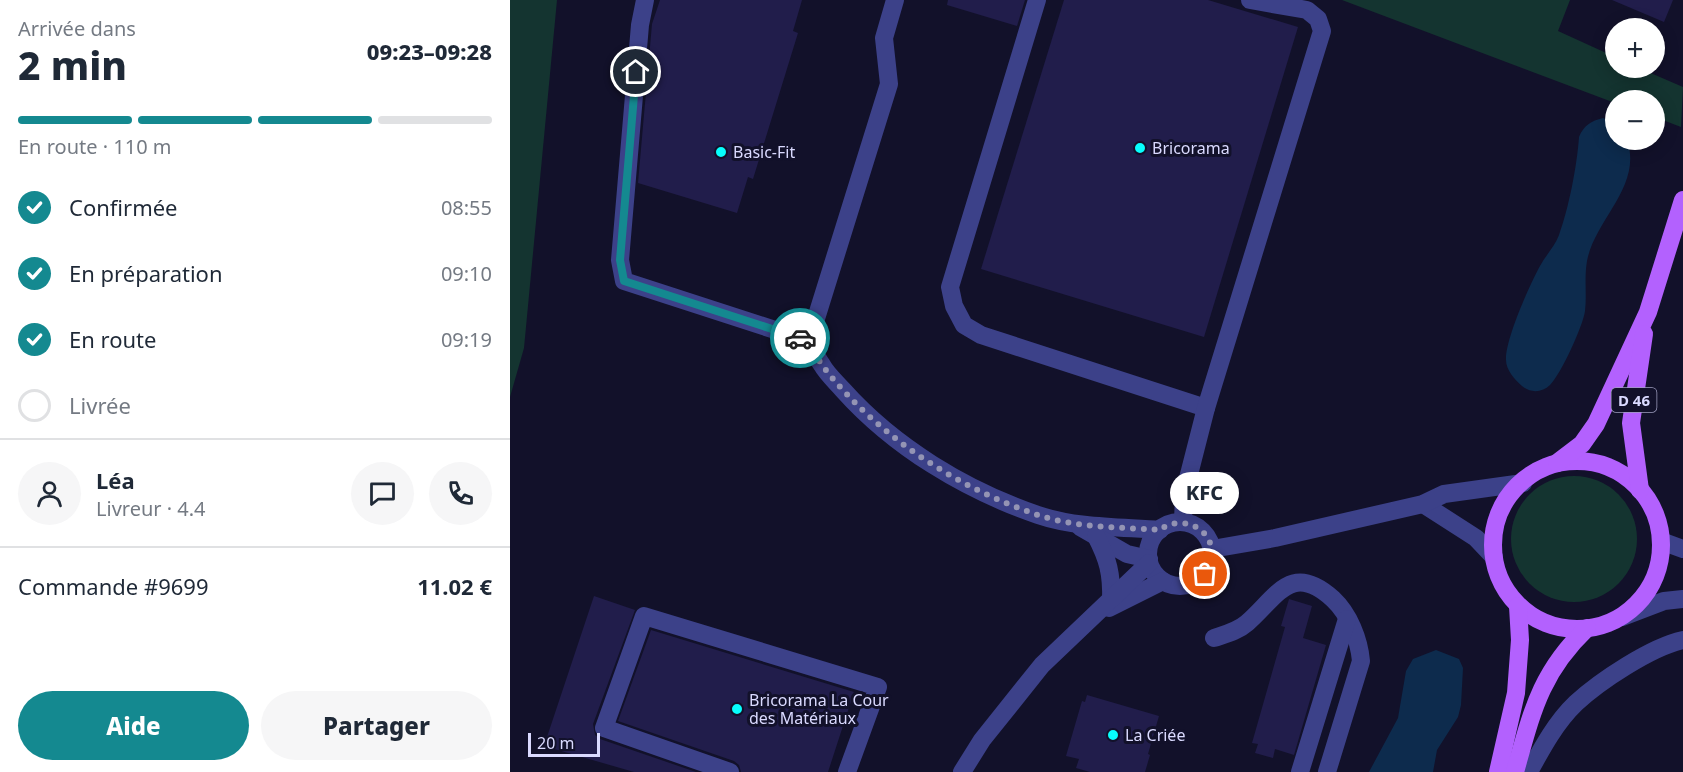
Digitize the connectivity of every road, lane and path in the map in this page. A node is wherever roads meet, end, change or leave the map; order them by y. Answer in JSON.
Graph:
{"nodes":[{"id":1,"x":645,"y":0,"type":"edge"},
{"id":2,"x":895,"y":0,"type":"edge"},
{"id":3,"x":1038,"y":0,"type":"edge"},
{"id":4,"x":1250,"y":0,"type":"edge"},
{"id":5,"x":1683,"y":200,"type":"edge"},
{"id":6,"x":1648,"y":312,"type":"junction"},
{"id":7,"x":809,"y":341,"type":"junction"},
{"id":8,"x":1206,"y":408,"type":"junction"},
{"id":9,"x":1557,"y":463,"type":"junction"},
{"id":10,"x":1523,"y":483,"type":"junction"},
{"id":11,"x":1640,"y":489,"type":"junction"},
{"id":12,"x":1423,"y":504,"type":"junction"},
{"id":13,"x":1183,"y":522,"type":"junction"},
{"id":14,"x":1074,"y":523,"type":"junction"},
{"id":15,"x":1160,"y":530,"type":"junction"},
{"id":16,"x":1096,"y":536,"type":"junction"},
{"id":17,"x":1661,"y":541,"type":"junction"},
{"id":18,"x":1212,"y":549,"type":"junction"},
{"id":19,"x":1683,"y":549,"type":"edge"},
{"id":20,"x":1494,"y":557,"type":"junction"},
{"id":21,"x":1149,"y":561,"type":"junction"},
{"id":22,"x":1163,"y":581,"type":"junction"},
{"id":23,"x":1683,"y":599,"type":"edge"},
{"id":24,"x":1111,"y":601,"type":"junction"},
{"id":25,"x":1518,"y":606,"type":"junction"},
{"id":26,"x":1097,"y":615,"type":"junction"},
{"id":27,"x":1622,"y":617,"type":"junction"},
{"id":28,"x":1347,"y":619,"type":"junction"},
{"id":29,"x":1587,"y":628,"type":"junction"},
{"id":30,"x":1214,"y":638,"type":"dead end"},
{"id":31,"x":1683,"y":640,"type":"edge"},
{"id":32,"x":730,"y":772,"type":"edge"},
{"id":33,"x":847,"y":772,"type":"edge"},
{"id":34,"x":962,"y":772,"type":"edge"},
{"id":35,"x":1300,"y":772,"type":"edge"},
{"id":36,"x":1327,"y":772,"type":"edge"},
{"id":37,"x":1498,"y":772,"type":"edge"},
{"id":38,"x":1515,"y":772,"type":"edge"},
{"id":39,"x":1529,"y":772,"type":"edge"}],
"edges":[{"from":1,"to":7,"type":"street"},
{"from":2,"to":7,"type":"street"},
{"from":3,"to":8,"type":"street"},
{"from":4,"to":8,"type":"street"},
{"from":5,"to":6,"type":"main road","number":"D 46"},
{"from":6,"to":9,"type":"main road","number":"D 46"},
{"from":6,"to":11,"type":"main road","number":"D 46"},
{"from":7,"to":14,"type":"street"},
{"from":8,"to":13,"type":"street"},
{"from":9,"to":10,"type":"main road"},
{"from":9,"to":11,"type":"main road"},
{"from":10,"to":12,"type":"street"},
{"from":10,"to":20,"type":"main road"},
{"from":11,"to":17,"type":"main road"},
{"from":12,"to":18,"type":"street"},
{"from":12,"to":20,"type":"street"},
{"from":13,"to":15,"type":"street"},
{"from":13,"to":18,"type":"street"},
{"from":14,"to":15,"type":"street"},
{"from":14,"to":16,"type":"street"},
{"from":15,"to":21,"type":"street"},
{"from":16,"to":21,"type":"street"},
{"from":16,"to":24,"type":"street"},
{"from":17,"to":19,"type":"street"},
{"from":17,"to":27,"type":"main road"},
{"from":18,"to":22,"type":"street"},
{"from":20,"to":25,"type":"main road"},
{"from":21,"to":22,"type":"street"},
{"from":21,"to":24,"type":"street"},
{"from":22,"to":26,"type":"street"},
{"from":23,"to":27,"type":"street"},
{"from":24,"to":26,"type":"street"},
{"from":25,"to":29,"type":"main road"},
{"from":25,"to":37,"type":"main road"},
{"from":26,"to":34,"type":"street"},
{"from":27,"to":29,"type":"main road"},
{"from":28,"to":30,"type":"street"},
{"from":28,"to":35,"type":"street"},
{"from":28,"to":36,"type":"street"},
{"from":29,"to":38,"type":"main road"},
{"from":31,"to":39,"type":"street"},
{"from":32,"to":33,"type":"street"}]}
